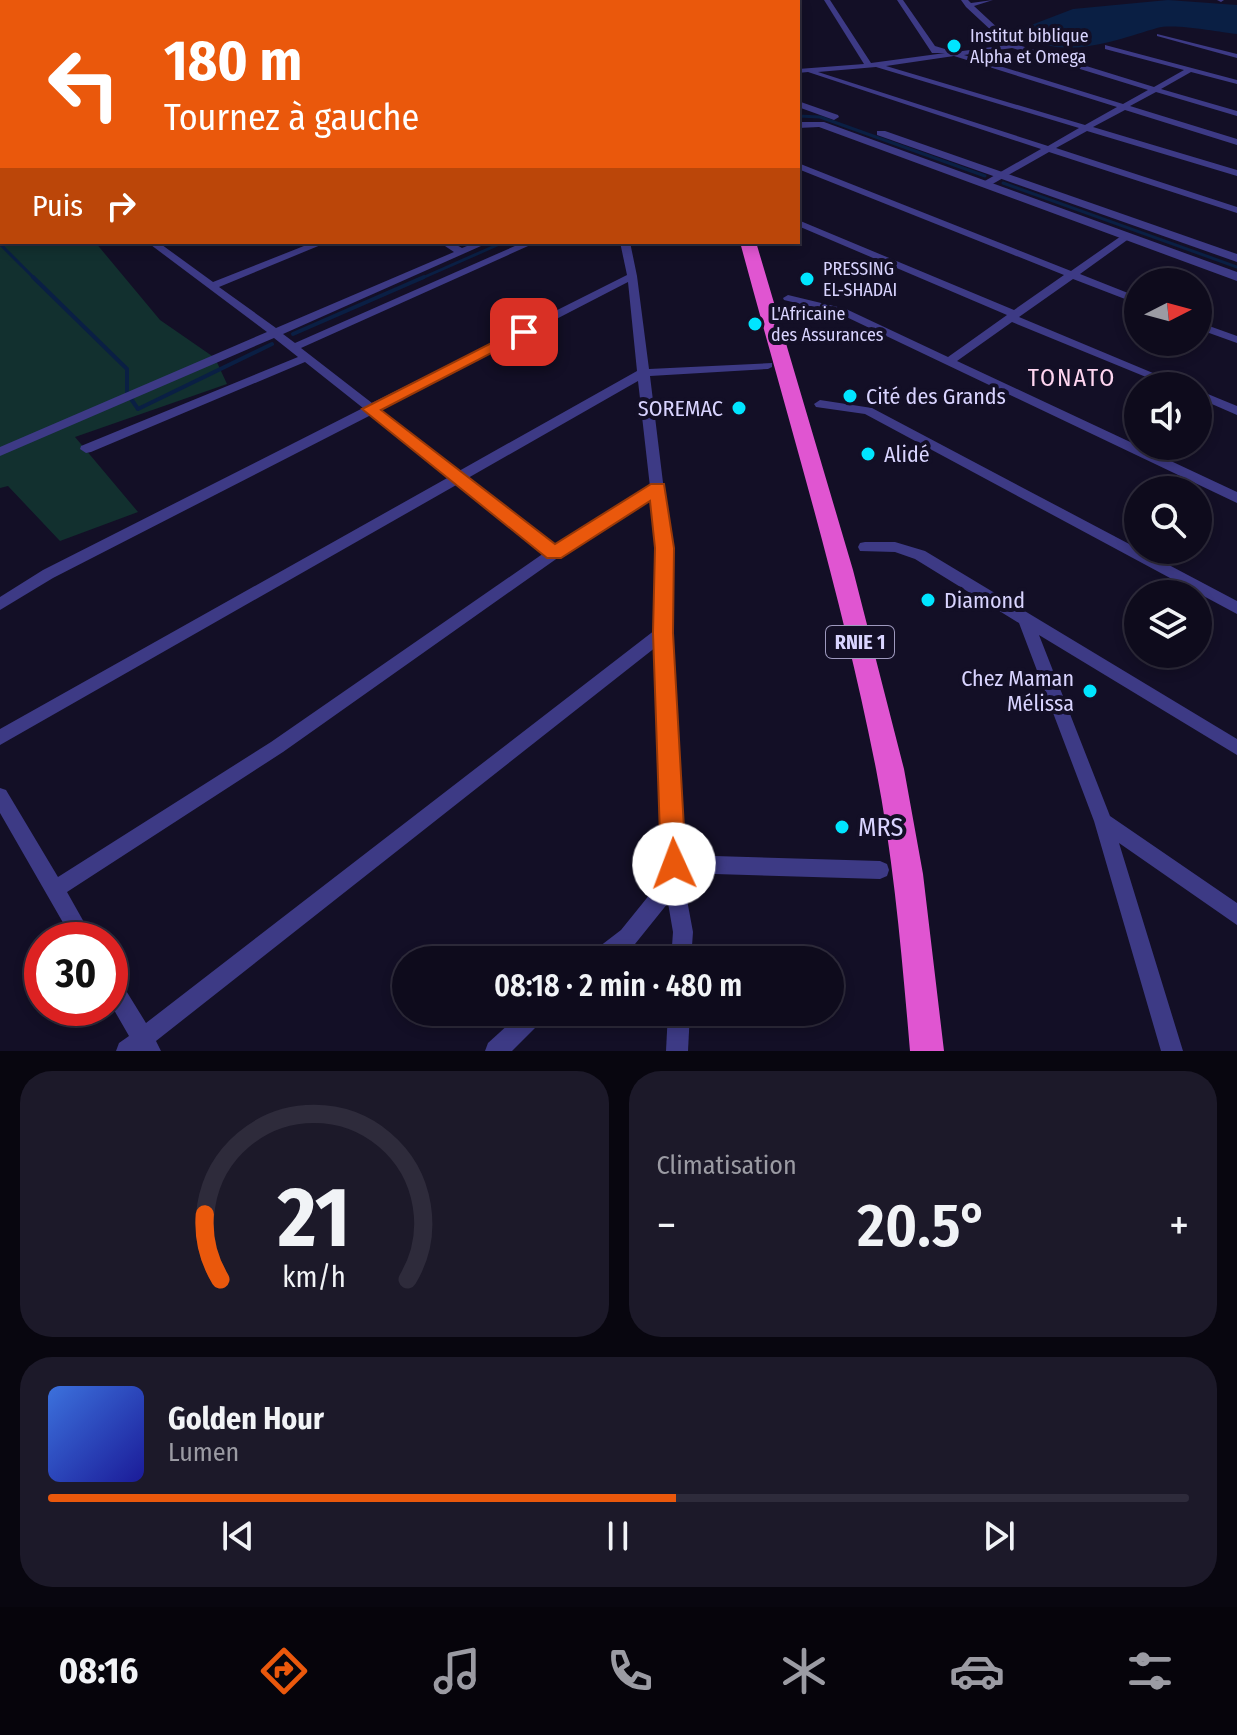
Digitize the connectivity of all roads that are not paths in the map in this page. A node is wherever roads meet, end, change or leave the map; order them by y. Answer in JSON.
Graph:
{"nodes":[{"id":1,"x":827,"y":0,"type":"edge"},
{"id":2,"x":900,"y":0,"type":"edge"},
{"id":3,"x":990,"y":0,"type":"edge"},
{"id":4,"x":966,"y":3,"type":"edge"},
{"id":5,"x":1159,"y":35,"type":"dead end"},
{"id":6,"x":1012,"y":46,"type":"junction"},
{"id":7,"x":932,"y":47,"type":"junction"},
{"id":8,"x":1108,"y":47,"type":"dead end"},
{"id":9,"x":958,"y":53,"type":"junction"},
{"id":10,"x":938,"y":55,"type":"junction"},
{"id":11,"x":1237,"y":56,"type":"edge"},
{"id":12,"x":872,"y":65,"type":"junction"},
{"id":13,"x":1191,"y":69,"type":"junction"},
{"id":14,"x":800,"y":71,"type":"edge"},
{"id":15,"x":811,"y":72,"type":"junction"},
{"id":16,"x":1237,"y":82,"type":"edge"},
{"id":17,"x":1154,"y":90,"type":"junction"},
{"id":18,"x":800,"y":105,"type":"edge"},
{"id":19,"x":1122,"y":108,"type":"junction"},
{"id":20,"x":1237,"y":114,"type":"edge"},
{"id":21,"x":800,"y":125,"type":"edge"},
{"id":22,"x":1089,"y":127,"type":"junction"},
{"id":23,"x":1237,"y":142,"type":"edge"},
{"id":24,"x":1049,"y":150,"type":"junction"},
{"id":25,"x":800,"y":167,"type":"edge"},
{"id":26,"x":1237,"y":173,"type":"edge"},
{"id":27,"x":1002,"y":175,"type":"junction"},
{"id":28,"x":986,"y":184,"type":"junction"},
{"id":29,"x":1237,"y":210,"type":"edge"},
{"id":30,"x":800,"y":224,"type":"edge"},
{"id":31,"x":1127,"y":236,"type":"junction"},
{"id":32,"x":155,"y":244,"type":"edge"},
{"id":33,"x":298,"y":244,"type":"edge"},
{"id":34,"x":318,"y":244,"type":"edge"},
{"id":35,"x":448,"y":244,"type":"edge"},
{"id":36,"x":480,"y":244,"type":"edge"},
{"id":37,"x":527,"y":244,"type":"edge"},
{"id":38,"x":625,"y":244,"type":"edge"},
{"id":39,"x":749,"y":244,"type":"edge"},
{"id":40,"x":305,"y":249,"type":"junction"},
{"id":41,"x":462,"y":252,"type":"junction"},
{"id":42,"x":1237,"y":258,"type":"edge"},
{"id":43,"x":1073,"y":275,"type":"junction"},
{"id":44,"x":632,"y":276,"type":"junction"},
{"id":45,"x":1237,"y":277,"type":"edge"},
{"id":46,"x":211,"y":286,"type":"junction"},
{"id":47,"x":1124,"y":295,"type":"edge"},
{"id":48,"x":788,"y":298,"type":"dead end"},
{"id":49,"x":1014,"y":316,"type":"junction"},
{"id":50,"x":1212,"y":330,"type":"edge"},
{"id":51,"x":274,"y":332,"type":"junction"},
{"id":52,"x":1237,"y":340,"type":"edge"},
{"id":53,"x":292,"y":348,"type":"junction"},
{"id":54,"x":305,"y":358,"type":"junction"},
{"id":55,"x":951,"y":360,"type":"junction"},
{"id":56,"x":768,"y":365,"type":"dead end"},
{"id":57,"x":1145,"y":372,"type":"edge"},
{"id":58,"x":643,"y":373,"type":"junction"},
{"id":59,"x":1212,"y":400,"type":"edge"},
{"id":60,"x":820,"y":404,"type":"dead end"},
{"id":61,"x":370,"y":409,"type":"junction"},
{"id":62,"x":1237,"y":411,"type":"edge"},
{"id":63,"x":86,"y":449,"type":"dead end"},
{"id":64,"x":0,"y":452,"type":"edge"},
{"id":65,"x":457,"y":478,"type":"junction"},
{"id":66,"x":658,"y":488,"type":"junction"},
{"id":67,"x":1237,"y":498,"type":"edge"},
{"id":68,"x":865,"y":547,"type":"dead end"},
{"id":69,"x":554,"y":553,"type":"junction"},
{"id":70,"x":0,"y":604,"type":"edge"},
{"id":71,"x":1237,"y":608,"type":"edge"},
{"id":72,"x":1026,"y":621,"type":"junction"},
{"id":73,"x":663,"y":633,"type":"junction"},
{"id":74,"x":0,"y":738,"type":"edge"},
{"id":75,"x":1237,"y":748,"type":"edge"},
{"id":76,"x":0,"y":796,"type":"edge"},
{"id":77,"x":1103,"y":821,"type":"junction"},
{"id":78,"x":880,"y":870,"type":"dead end"},
{"id":79,"x":674,"y":873,"type":"junction"},
{"id":80,"x":54,"y":890,"type":"junction"},
{"id":81,"x":1237,"y":915,"type":"edge"},
{"id":82,"x":73,"y":922,"type":"edge"},
{"id":83,"x":616,"y":946,"type":"edge"},
{"id":84,"x":682,"y":946,"type":"edge"},
{"id":85,"x":128,"y":1021,"type":"edge"},
{"id":86,"x":522,"y":1026,"type":"edge"},
{"id":87,"x":678,"y":1026,"type":"edge"},
{"id":88,"x":140,"y":1047,"type":"edge"},
{"id":89,"x":496,"y":1051,"type":"edge"},
{"id":90,"x":677,"y":1051,"type":"edge"},
{"id":91,"x":927,"y":1051,"type":"edge"},
{"id":92,"x":1172,"y":1051,"type":"edge"}],
"edges":[{"from":1,"to":12,"type":"street"},
{"from":2,"to":7,"type":"street"},
{"from":3,"to":4,"type":"street"},
{"from":4,"to":6,"type":"street"},
{"from":5,"to":11,"type":"street"},
{"from":6,"to":9,"type":"street"},
{"from":6,"to":17,"type":"street"},
{"from":7,"to":9,"type":"street"},
{"from":7,"to":10,"type":"street"},
{"from":8,"to":13,"type":"street"},
{"from":9,"to":10,"type":"street"},
{"from":9,"to":19,"type":"street"},
{"from":10,"to":12,"type":"street"},
{"from":12,"to":15,"type":"street"},
{"from":12,"to":22,"type":"street"},
{"from":13,"to":16,"type":"street"},
{"from":13,"to":17,"type":"street"},
{"from":14,"to":15,"type":"street"},
{"from":15,"to":24,"type":"street"},
{"from":17,"to":19,"type":"street"},
{"from":17,"to":20,"type":"street"},
{"from":18,"to":27,"type":"street"},
{"from":19,"to":22,"type":"street"},
{"from":19,"to":23,"type":"street"},
{"from":21,"to":28,"type":"street"},
{"from":22,"to":24,"type":"street"},
{"from":22,"to":26,"type":"street"},
{"from":24,"to":27,"type":"street"},
{"from":24,"to":29,"type":"street"},
{"from":25,"to":43,"type":"street"},
{"from":27,"to":28,"type":"street"},
{"from":27,"to":42,"type":"street"},
{"from":28,"to":31,"type":"street"},
{"from":30,"to":49,"type":"street"},
{"from":31,"to":43,"type":"street"},
{"from":31,"to":45,"type":"street"},
{"from":32,"to":46,"type":"street"},
{"from":33,"to":40,"type":"street"},
{"from":34,"to":40,"type":"street"},
{"from":35,"to":41,"type":"street"},
{"from":36,"to":41,"type":"street"},
{"from":37,"to":53,"type":"street"},
{"from":38,"to":44,"type":"street"},
{"from":39,"to":91,"type":"highway","number":"RNIE 1"},
{"from":40,"to":46,"type":"street"},
{"from":41,"to":51,"type":"street"},
{"from":43,"to":47,"type":"street"},
{"from":43,"to":49,"type":"street"},
{"from":44,"to":58,"type":"street"},
{"from":44,"to":61,"type":"street"},
{"from":46,"to":51,"type":"street"},
{"from":48,"to":55,"type":"street"},
{"from":49,"to":55,"type":"street"},
{"from":49,"to":57,"type":"street"},
{"from":50,"to":52,"type":"street"},
{"from":51,"to":53,"type":"street"},
{"from":51,"to":64,"type":"street"},
{"from":53,"to":54,"type":"street"},
{"from":54,"to":61,"type":"street"},
{"from":54,"to":63,"type":"street"},
{"from":55,"to":67,"type":"street"},
{"from":56,"to":58,"type":"street"},
{"from":58,"to":65,"type":"street"},
{"from":58,"to":66,"type":"street"},
{"from":59,"to":62,"type":"street"},
{"from":60,"to":71,"type":"street"},
{"from":61,"to":65,"type":"street"},
{"from":61,"to":70,"type":"street"},
{"from":65,"to":69,"type":"street"},
{"from":65,"to":74,"type":"street"},
{"from":66,"to":69,"type":"street"},
{"from":66,"to":73,"type":"street"},
{"from":68,"to":72,"type":"street"},
{"from":69,"to":80,"type":"street"},
{"from":72,"to":75,"type":"street"},
{"from":72,"to":77,"type":"street"},
{"from":73,"to":79,"type":"street"},
{"from":73,"to":88,"type":"street"},
{"from":76,"to":80,"type":"street"},
{"from":77,"to":81,"type":"street"},
{"from":77,"to":92,"type":"street"},
{"from":78,"to":79,"type":"street"},
{"from":79,"to":83,"type":"street"},
{"from":79,"to":84,"type":"street"},
{"from":80,"to":82,"type":"street"},
{"from":85,"to":88,"type":"street"},
{"from":86,"to":89,"type":"street"},
{"from":87,"to":90,"type":"street"}]}
